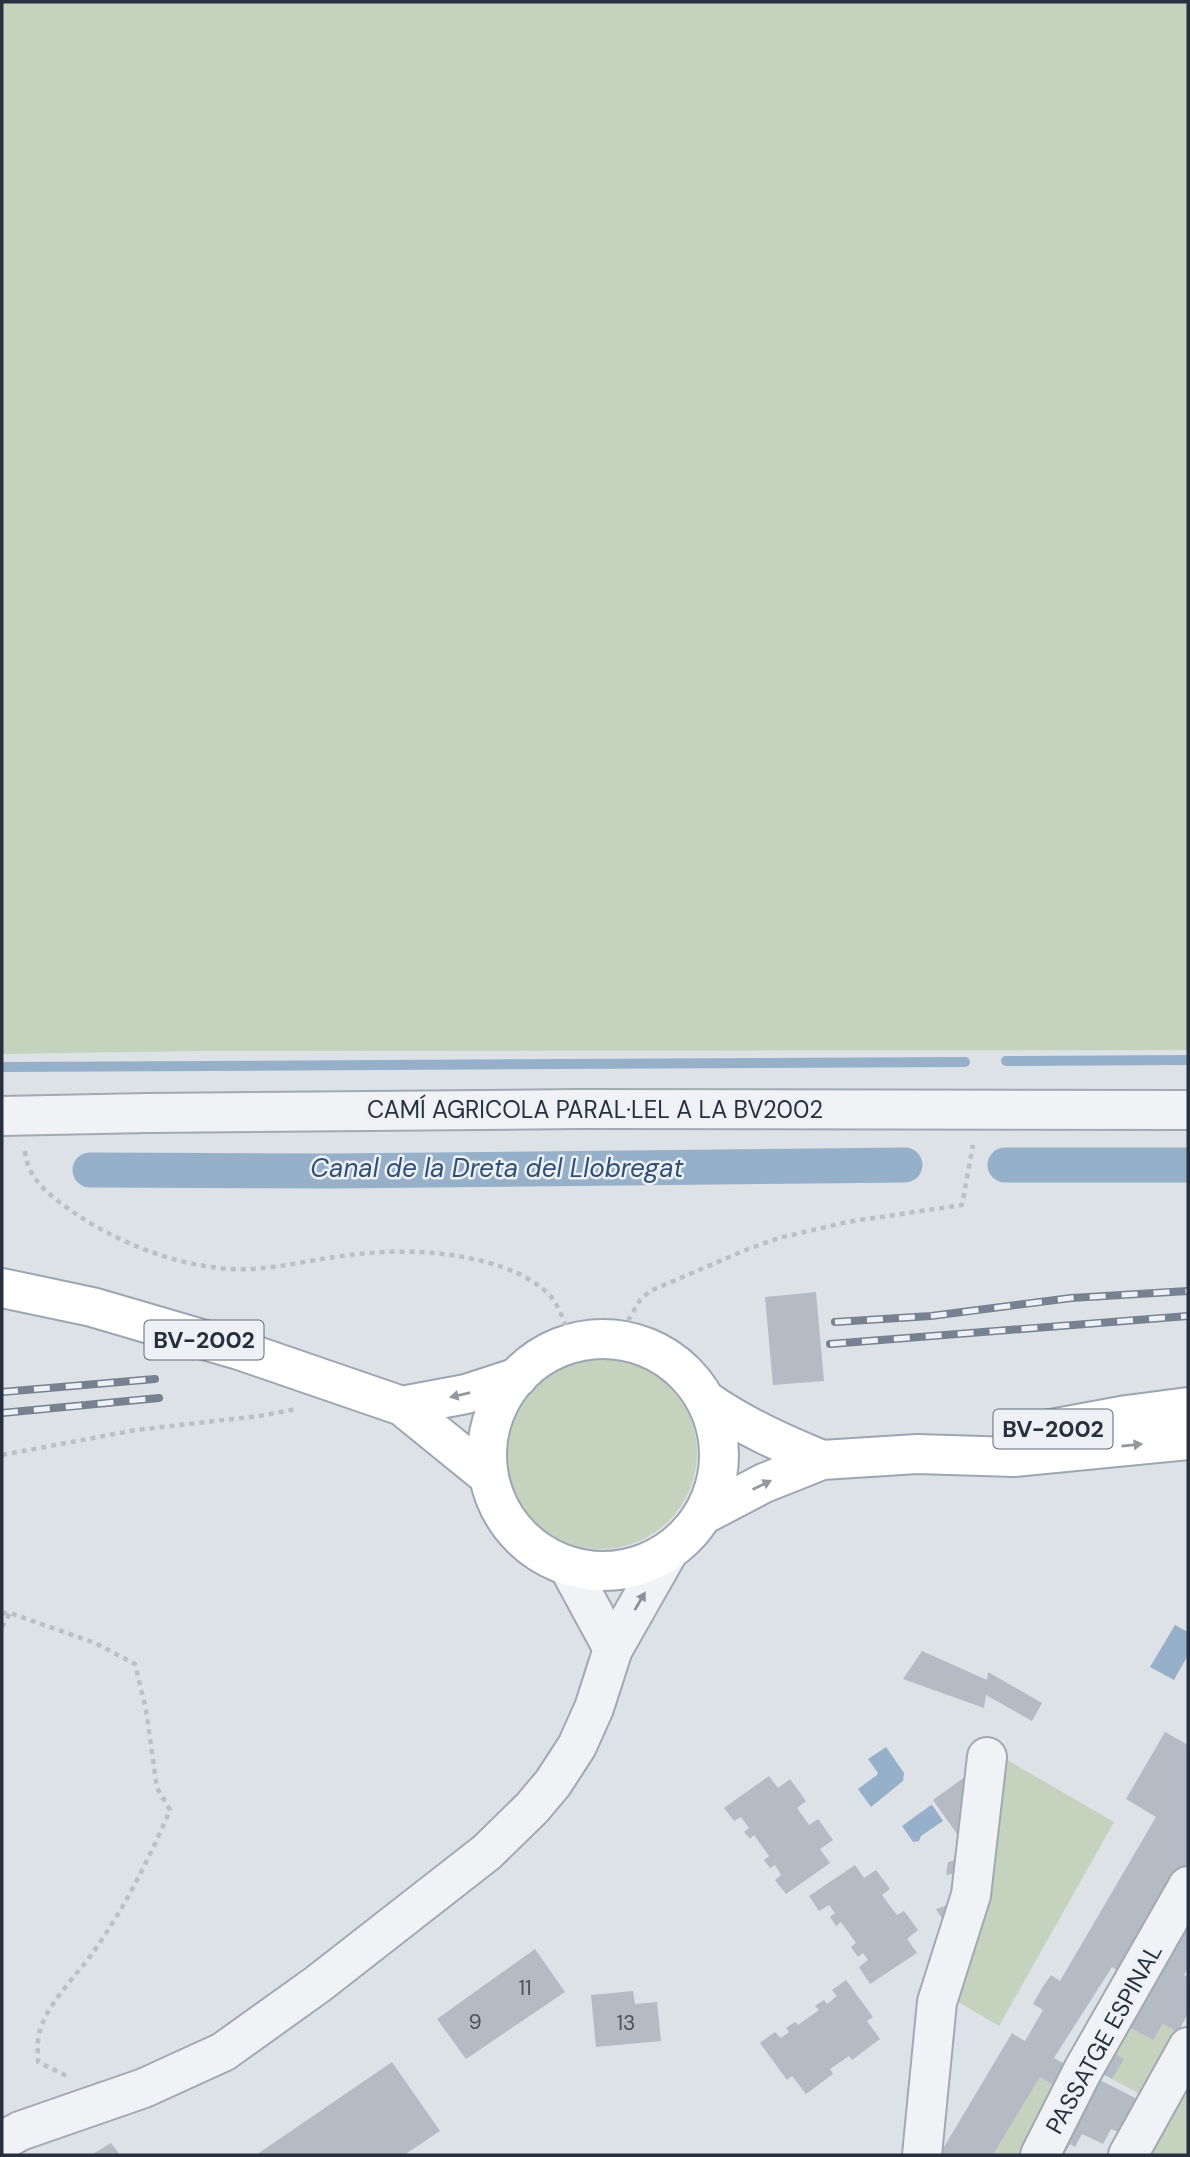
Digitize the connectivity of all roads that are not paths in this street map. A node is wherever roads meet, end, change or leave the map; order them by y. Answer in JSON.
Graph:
{"nodes":[{"id":1,"x":1188,"y":1110,"type":"edge"},
{"id":2,"x":12,"y":1116,"type":"edge"},
{"id":3,"x":2,"y":1288,"type":"edge"},
{"id":4,"x":518,"y":1377,"type":"junction"},
{"id":5,"x":707,"y":1401,"type":"junction"},
{"id":6,"x":402,"y":1406,"type":"junction"},
{"id":7,"x":1188,"y":1406,"type":"edge"},
{"id":8,"x":1188,"y":1440,"type":"edge"},
{"id":9,"x":917,"y":1454,"type":"junction"},
{"id":10,"x":822,"y":1460,"type":"junction"},
{"id":11,"x":487,"y":1475,"type":"junction"},
{"id":12,"x":703,"y":1514,"type":"junction"},
{"id":13,"x":667,"y":1554,"type":"junction"},
{"id":14,"x":568,"y":1566,"type":"junction"},
{"id":15,"x":613,"y":1649,"type":"junction"},
{"id":16,"x":987,"y":1757,"type":"dead end"},
{"id":17,"x":1188,"y":1886,"type":"edge"},
{"id":18,"x":1188,"y":2047,"type":"edge"},
{"id":19,"x":2,"y":2141,"type":"edge"},
{"id":20,"x":922,"y":2155,"type":"edge"},
{"id":21,"x":1040,"y":2155,"type":"edge"},
{"id":22,"x":1128,"y":2155,"type":"edge"}],
"edges":[{"from":1,"to":2,"type":"street","name":"CAMÍ AGRICOLA PARAL·LEL A LA BV2002"},
{"from":3,"to":6,"type":"main road","number":"BV-2002"},
{"from":4,"to":5,"type":"main road","number":"BV-2002"},
{"from":4,"to":6,"type":"main road","number":"BV-2002","one_way":true},
{"from":4,"to":11,"type":"main road","number":"BV-2002"},
{"from":5,"to":10,"type":"main road","number":"BV-2002"},
{"from":5,"to":12,"type":"main road","number":"BV-2002"},
{"from":6,"to":11,"type":"main road","number":"BV-2002"},
{"from":7,"to":9,"type":"main road","number":"BV-2002"},
{"from":9,"to":8,"type":"main road","number":"BV-2002","one_way":true},
{"from":9,"to":10,"type":"main road","number":"BV-2002"},
{"from":12,"to":10,"type":"main road","number":"BV-2002","one_way":true},
{"from":11,"to":14,"type":"main road","number":"BV-2002"},
{"from":12,"to":13,"type":"main road","number":"BV-2002"},
{"from":13,"to":14,"type":"main road","number":"BV-2002"},
{"from":15,"to":13,"type":"street","one_way":true},
{"from":14,"to":15,"type":"street"},
{"from":15,"to":19,"type":"street"},
{"from":16,"to":20,"type":"street"},
{"from":17,"to":21,"type":"street","name":"PASSATGE ESPINAL"},
{"from":18,"to":22,"type":"street"}]}
